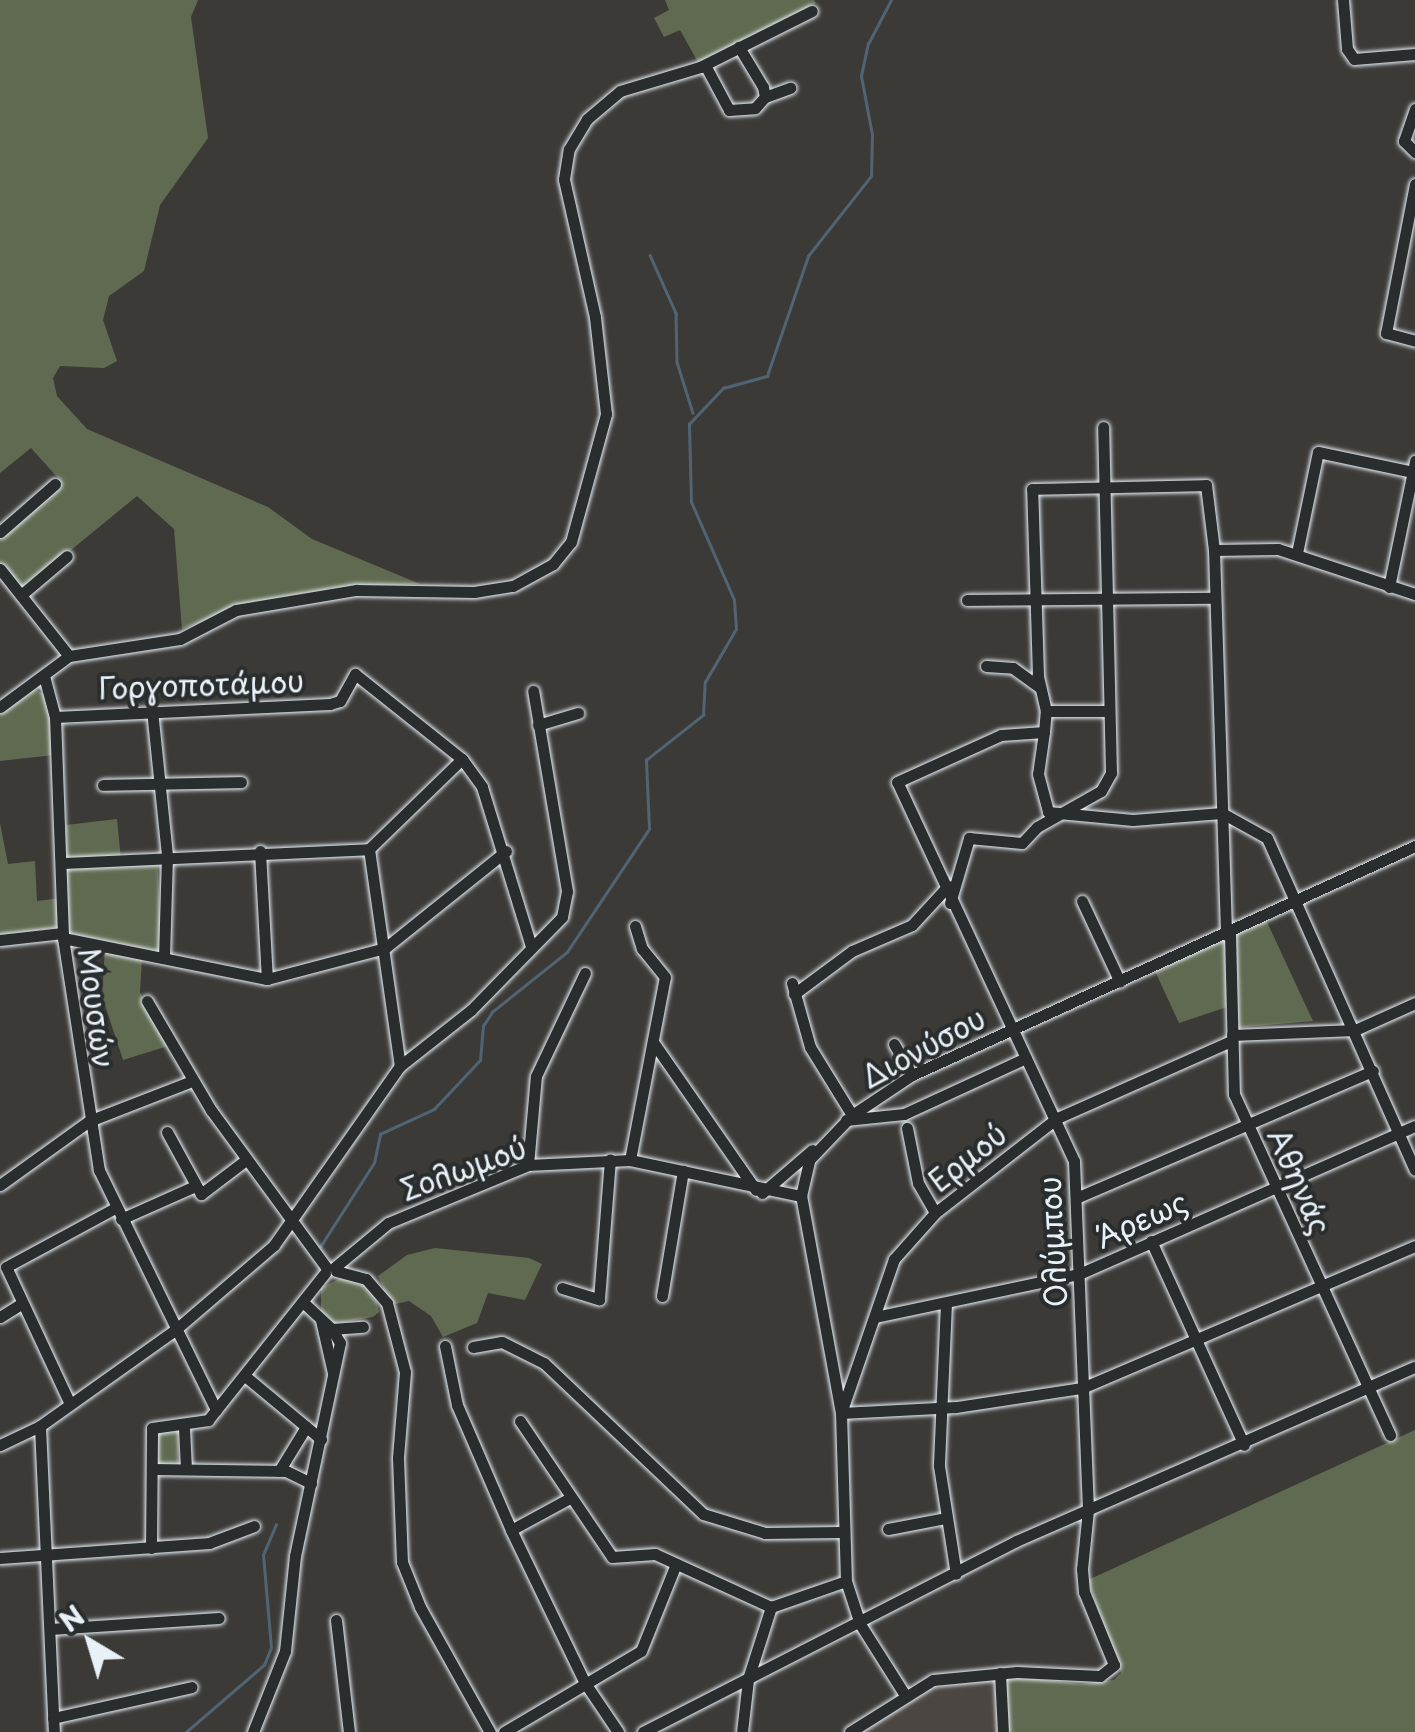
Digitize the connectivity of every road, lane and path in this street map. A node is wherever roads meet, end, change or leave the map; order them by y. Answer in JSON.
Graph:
{"nodes":[{"id":1,"x":1343,"y":0,"type":"edge"},
{"id":2,"x":812,"y":11,"type":"dead end"},
{"id":3,"x":739,"y":48,"type":"junction"},
{"id":4,"x":1415,"y":54,"type":"edge"},
{"id":5,"x":705,"y":65,"type":"junction"},
{"id":6,"x":790,"y":88,"type":"dead end"},
{"id":7,"x":765,"y":97,"type":"junction"},
{"id":8,"x":1415,"y":110,"type":"edge"},
{"id":9,"x":1415,"y":152,"type":"edge"},
{"id":10,"x":1414,"y":193,"type":"edge"},
{"id":11,"x":1415,"y":341,"type":"edge"},
{"id":12,"x":1102,"y":427,"type":"dead end"},
{"id":13,"x":1414,"y":466,"type":"edge"},
{"id":14,"x":54,"y":484,"type":"dead end"},
{"id":15,"x":1104,"y":488,"type":"junction"},
{"id":16,"x":0,"y":532,"type":"edge"},
{"id":17,"x":1214,"y":550,"type":"junction"},
{"id":18,"x":1297,"y":554,"type":"junction"},
{"id":19,"x":68,"y":556,"type":"dead end"},
{"id":20,"x":0,"y":569,"type":"edge"},
{"id":21,"x":1389,"y":587,"type":"junction"},
{"id":22,"x":1415,"y":594,"type":"edge"},
{"id":23,"x":22,"y":595,"type":"junction"},
{"id":24,"x":1212,"y":598,"type":"junction"},
{"id":25,"x":1036,"y":599,"type":"junction"},
{"id":26,"x":1105,"y":599,"type":"junction"},
{"id":27,"x":967,"y":600,"type":"dead end"},
{"id":28,"x":69,"y":656,"type":"junction"},
{"id":29,"x":986,"y":666,"type":"dead end"},
{"id":30,"x":44,"y":676,"type":"junction"},
{"id":31,"x":1039,"y":687,"type":"junction"},
{"id":32,"x":533,"y":690,"type":"dead end"},
{"id":33,"x":0,"y":706,"type":"edge"},
{"id":34,"x":152,"y":710,"type":"junction"},
{"id":35,"x":1046,"y":711,"type":"junction"},
{"id":36,"x":1108,"y":711,"type":"junction"},
{"id":37,"x":578,"y":713,"type":"dead end"},
{"id":38,"x":54,"y":717,"type":"junction"},
{"id":39,"x":538,"y":724,"type":"junction"},
{"id":40,"x":1044,"y":732,"type":"junction"},
{"id":41,"x":462,"y":759,"type":"junction"},
{"id":42,"x":241,"y":782,"type":"dead end"},
{"id":43,"x":103,"y":785,"type":"dead end"},
{"id":44,"x":163,"y":786,"type":"junction"},
{"id":45,"x":1222,"y":813,"type":"junction"},
{"id":46,"x":1055,"y":815,"type":"junction"},
{"id":47,"x":1415,"y":846,"type":"edge"},
{"id":48,"x":369,"y":849,"type":"junction"},
{"id":49,"x":260,"y":851,"type":"junction"},
{"id":50,"x":506,"y":851,"type":"junction"},
{"id":51,"x":167,"y":856,"type":"junction"},
{"id":52,"x":64,"y":863,"type":"junction"},
{"id":53,"x":947,"y":897,"type":"junction"},
{"id":54,"x":1300,"y":900,"type":"junction"},
{"id":55,"x":1082,"y":901,"type":"dead end"},
{"id":56,"x":635,"y":926,"type":"dead end"},
{"id":57,"x":1228,"y":934,"type":"junction"},
{"id":58,"x":63,"y":935,"type":"junction"},
{"id":59,"x":0,"y":940,"type":"edge"},
{"id":60,"x":531,"y":946,"type":"junction"},
{"id":61,"x":385,"y":948,"type":"junction"},
{"id":62,"x":164,"y":957,"type":"junction"},
{"id":63,"x":585,"y":973,"type":"dead end"},
{"id":64,"x":267,"y":979,"type":"junction"},
{"id":65,"x":1120,"y":982,"type":"junction"},
{"id":66,"x":147,"y":1000,"type":"dead end"},
{"id":67,"x":1415,"y":1004,"type":"edge"},
{"id":68,"x":1012,"y":1028,"type":"junction"},
{"id":69,"x":1355,"y":1030,"type":"junction"},
{"id":70,"x":1231,"y":1038,"type":"junction"},
{"id":71,"x":653,"y":1042,"type":"junction"},
{"id":72,"x":894,"y":1044,"type":"dead end"},
{"id":73,"x":1026,"y":1058,"type":"junction"},
{"id":74,"x":400,"y":1066,"type":"junction"},
{"id":75,"x":1373,"y":1071,"type":"junction"},
{"id":76,"x":912,"y":1075,"type":"junction"},
{"id":77,"x":192,"y":1081,"type":"junction"},
{"id":78,"x":849,"y":1118,"type":"junction"},
{"id":79,"x":1056,"y":1118,"type":"junction"},
{"id":80,"x":89,"y":1121,"type":"junction"},
{"id":81,"x":1248,"y":1125,"type":"junction"},
{"id":82,"x":1415,"y":1126,"type":"edge"},
{"id":83,"x":906,"y":1128,"type":"dead end"},
{"id":84,"x":167,"y":1132,"type":"dead end"},
{"id":85,"x":1398,"y":1133,"type":"junction"},
{"id":86,"x":822,"y":1141,"type":"junction"},
{"id":87,"x":610,"y":1159,"type":"junction"},
{"id":88,"x":246,"y":1160,"type":"junction"},
{"id":89,"x":630,"y":1160,"type":"junction"},
{"id":90,"x":528,"y":1165,"type":"junction"},
{"id":91,"x":1415,"y":1170,"type":"edge"},
{"id":92,"x":683,"y":1171,"type":"junction"},
{"id":93,"x":0,"y":1185,"type":"edge"},
{"id":94,"x":193,"y":1187,"type":"junction"},
{"id":95,"x":1276,"y":1188,"type":"junction"},
{"id":96,"x":759,"y":1192,"type":"junction"},
{"id":97,"x":801,"y":1196,"type":"junction"},
{"id":98,"x":1076,"y":1198,"type":"junction"},
{"id":99,"x":118,"y":1213,"type":"junction"},
{"id":100,"x":936,"y":1213,"type":"junction"},
{"id":101,"x":292,"y":1220,"type":"junction"},
{"id":102,"x":1152,"y":1241,"type":"junction"},
{"id":103,"x":1415,"y":1246,"type":"edge"},
{"id":104,"x":331,"y":1269,"type":"junction"},
{"id":105,"x":1079,"y":1274,"type":"junction"},
{"id":106,"x":562,"y":1288,"type":"dead end"},
{"id":107,"x":1321,"y":1289,"type":"junction"},
{"id":108,"x":662,"y":1296,"type":"dead end"},
{"id":109,"x":22,"y":1304,"type":"junction"},
{"id":110,"x":305,"y":1304,"type":"junction"},
{"id":111,"x":946,"y":1304,"type":"junction"},
{"id":112,"x":0,"y":1317,"type":"edge"},
{"id":113,"x":875,"y":1317,"type":"junction"},
{"id":114,"x":321,"y":1320,"type":"junction"},
{"id":115,"x":363,"y":1327,"type":"dead end"},
{"id":116,"x":175,"y":1330,"type":"junction"},
{"id":117,"x":332,"y":1330,"type":"junction"},
{"id":118,"x":1195,"y":1343,"type":"junction"},
{"id":119,"x":445,"y":1346,"type":"dead end"},
{"id":120,"x":473,"y":1348,"type":"dead end"},
{"id":121,"x":1415,"y":1367,"type":"edge"},
{"id":122,"x":334,"y":1375,"type":"junction"},
{"id":123,"x":244,"y":1376,"type":"junction"},
{"id":124,"x":1082,"y":1388,"type":"junction"},
{"id":125,"x":1367,"y":1390,"type":"junction"},
{"id":126,"x":70,"y":1404,"type":"junction"},
{"id":127,"x":944,"y":1406,"type":"junction"},
{"id":128,"x":216,"y":1410,"type":"junction"},
{"id":129,"x":841,"y":1413,"type":"junction"},
{"id":130,"x":520,"y":1421,"type":"dead end"},
{"id":131,"x":40,"y":1426,"type":"junction"},
{"id":132,"x":184,"y":1428,"type":"junction"},
{"id":133,"x":306,"y":1428,"type":"junction"},
{"id":134,"x":1390,"y":1435,"type":"dead end"},
{"id":135,"x":320,"y":1439,"type":"junction"},
{"id":136,"x":0,"y":1445,"type":"edge"},
{"id":137,"x":1244,"y":1445,"type":"junction"},
{"id":138,"x":152,"y":1469,"type":"junction"},
{"id":139,"x":186,"y":1469,"type":"junction"},
{"id":140,"x":279,"y":1471,"type":"junction"},
{"id":141,"x":311,"y":1483,"type":"junction"},
{"id":142,"x":570,"y":1498,"type":"junction"},
{"id":143,"x":1088,"y":1510,"type":"junction"},
{"id":144,"x":945,"y":1518,"type":"junction"},
{"id":145,"x":254,"y":1526,"type":"dead end"},
{"id":146,"x":888,"y":1529,"type":"dead end"},
{"id":147,"x":511,"y":1530,"type":"junction"},
{"id":148,"x":840,"y":1532,"type":"junction"},
{"id":149,"x":152,"y":1548,"type":"junction"},
{"id":150,"x":46,"y":1551,"type":"junction"},
{"id":151,"x":0,"y":1558,"type":"edge"},
{"id":152,"x":676,"y":1564,"type":"junction"},
{"id":153,"x":956,"y":1574,"type":"junction"},
{"id":154,"x":846,"y":1581,"type":"junction"},
{"id":155,"x":771,"y":1607,"type":"junction"},
{"id":156,"x":219,"y":1618,"type":"dead end"},
{"id":157,"x":336,"y":1620,"type":"dead end"},
{"id":158,"x":860,"y":1624,"type":"junction"},
{"id":159,"x":50,"y":1629,"type":"junction"},
{"id":160,"x":1000,"y":1673,"type":"junction"},
{"id":161,"x":748,"y":1680,"type":"junction"},
{"id":162,"x":585,"y":1683,"type":"junction"},
{"id":163,"x":192,"y":1687,"type":"dead end"},
{"id":164,"x":904,"y":1692,"type":"junction"},
{"id":165,"x":54,"y":1718,"type":"junction"},
{"id":166,"x":519,"y":1728,"type":"edge"},
{"id":167,"x":54,"y":1732,"type":"edge"},
{"id":168,"x":253,"y":1732,"type":"edge"},
{"id":169,"x":349,"y":1732,"type":"edge"},
{"id":170,"x":490,"y":1732,"type":"edge"},
{"id":171,"x":504,"y":1732,"type":"edge"},
{"id":172,"x":618,"y":1732,"type":"edge"},
{"id":173,"x":642,"y":1732,"type":"edge"},
{"id":174,"x":742,"y":1732,"type":"edge"},
{"id":175,"x":850,"y":1732,"type":"edge"},
{"id":176,"x":1003,"y":1732,"type":"edge"}],
"edges":[{"from":1,"to":4,"type":"street"},
{"from":2,"to":3,"type":"street"},
{"from":3,"to":5,"type":"street"},
{"from":3,"to":7,"type":"street"},
{"from":5,"to":7,"type":"street"},
{"from":5,"to":28,"type":"street"},
{"from":6,"to":7,"type":"street"},
{"from":8,"to":9,"type":"street"},
{"from":10,"to":11,"type":"street"},
{"from":12,"to":15,"type":"street"},
{"from":13,"to":18,"type":"street"},
{"from":13,"to":21,"type":"street"},
{"from":14,"to":16,"type":"street"},
{"from":15,"to":17,"type":"street","name":"Αθηνάς"},
{"from":15,"to":25,"type":"street"},
{"from":15,"to":26,"type":"street"},
{"from":17,"to":18,"type":"street"},
{"from":17,"to":24,"type":"street","name":"Αθηνάς"},
{"from":18,"to":21,"type":"street"},
{"from":19,"to":23,"type":"street"},
{"from":20,"to":23,"type":"street"},
{"from":21,"to":22,"type":"street"},
{"from":23,"to":28,"type":"street"},
{"from":24,"to":26,"type":"street"},
{"from":24,"to":45,"type":"street","name":"Αθηνάς"},
{"from":25,"to":26,"type":"street"},
{"from":25,"to":27,"type":"street"},
{"from":25,"to":31,"type":"street"},
{"from":26,"to":36,"type":"street"},
{"from":28,"to":30,"type":"street"},
{"from":29,"to":31,"type":"street"},
{"from":30,"to":33,"type":"street"},
{"from":30,"to":38,"type":"street","name":"Μουσών"},
{"from":31,"to":35,"type":"street"},
{"from":32,"to":39,"type":"street"},
{"from":34,"to":38,"type":"street","name":"Γοργοποτάμου"},
{"from":34,"to":41,"type":"street","name":"Γοργοποτάμου"},
{"from":34,"to":44,"type":"street"},
{"from":35,"to":36,"type":"street"},
{"from":35,"to":40,"type":"street"},
{"from":36,"to":46,"type":"street"},
{"from":37,"to":39,"type":"street"},
{"from":38,"to":52,"type":"street","name":"Μουσών"},
{"from":39,"to":60,"type":"street"},
{"from":40,"to":46,"type":"street"},
{"from":40,"to":53,"type":"street","name":"Ολύμπου"},
{"from":41,"to":48,"type":"street"},
{"from":41,"to":50,"type":"street","name":"Γοργοποτάμου"},
{"from":42,"to":44,"type":"street"},
{"from":43,"to":44,"type":"street"},
{"from":44,"to":51,"type":"street"},
{"from":45,"to":46,"type":"street"},
{"from":45,"to":54,"type":"street"},
{"from":45,"to":57,"type":"street","name":"Αθηνάς"},
{"from":46,"to":53,"type":"street"},
{"from":47,"to":54,"type":"street","name":"Διονύσου"},
{"from":48,"to":49,"type":"street"},
{"from":48,"to":61,"type":"street"},
{"from":49,"to":51,"type":"street"},
{"from":49,"to":64,"type":"street"},
{"from":50,"to":60,"type":"street","name":"Γοργοποτάμου"},
{"from":50,"to":61,"type":"street"},
{"from":51,"to":52,"type":"street"},
{"from":51,"to":62,"type":"street"},
{"from":52,"to":58,"type":"street","name":"Μουσών"},
{"from":53,"to":68,"type":"street","name":"Ολύμπου"},
{"from":53,"to":78,"type":"street"},
{"from":54,"to":57,"type":"street","name":"Διονύσου"},
{"from":54,"to":69,"type":"street"},
{"from":55,"to":65,"type":"street"},
{"from":56,"to":71,"type":"street"},
{"from":57,"to":65,"type":"street","name":"Διονύσου"},
{"from":57,"to":70,"type":"street","name":"Αθηνάς"},
{"from":58,"to":59,"type":"street"},
{"from":58,"to":62,"type":"street"},
{"from":58,"to":80,"type":"street","name":"Μουσών"},
{"from":60,"to":74,"type":"street"},
{"from":61,"to":64,"type":"street"},
{"from":61,"to":74,"type":"street"},
{"from":62,"to":64,"type":"street"},
{"from":63,"to":90,"type":"street"},
{"from":65,"to":68,"type":"street","name":"Διονύσου"},
{"from":66,"to":77,"type":"street"},
{"from":67,"to":69,"type":"street"},
{"from":68,"to":73,"type":"street","name":"Ολύμπου"},
{"from":68,"to":76,"type":"street","name":"Διονύσου"},
{"from":69,"to":70,"type":"street"},
{"from":69,"to":75,"type":"street"},
{"from":70,"to":79,"type":"street","name":"Ερμού"},
{"from":70,"to":81,"type":"street","name":"Αθηνάς"},
{"from":71,"to":89,"type":"street"},
{"from":71,"to":96,"type":"street"},
{"from":72,"to":76,"type":"street"},
{"from":73,"to":78,"type":"street"},
{"from":73,"to":79,"type":"street","name":"Ολύμπου"},
{"from":74,"to":101,"type":"street"},
{"from":75,"to":81,"type":"street"},
{"from":75,"to":85,"type":"street"},
{"from":76,"to":78,"type":"street","name":"Διονύσου"},
{"from":77,"to":80,"type":"street"},
{"from":77,"to":88,"type":"street"},
{"from":78,"to":86,"type":"street","name":"Διονύσου"},
{"from":79,"to":98,"type":"street","name":"Ολύμπου"},
{"from":79,"to":100,"type":"street","name":"Ερμού"},
{"from":80,"to":93,"type":"street"},
{"from":80,"to":99,"type":"street","name":"Μουσών"},
{"from":81,"to":95,"type":"street","name":"Αθηνάς"},
{"from":81,"to":98,"type":"street"},
{"from":82,"to":85,"type":"street","name":"Άρεως"},
{"from":83,"to":100,"type":"street"},
{"from":84,"to":94,"type":"street"},
{"from":85,"to":91,"type":"street"},
{"from":85,"to":95,"type":"street","name":"Άρεως"},
{"from":86,"to":96,"type":"street"},
{"from":86,"to":97,"type":"street","name":"Διονύσου"},
{"from":87,"to":89,"type":"street","name":"Σολωμού"},
{"from":87,"to":90,"type":"street","name":"Σολωμού"},
{"from":87,"to":106,"type":"street"},
{"from":88,"to":94,"type":"street"},
{"from":88,"to":101,"type":"street"},
{"from":89,"to":92,"type":"street","name":"Σολωμού"},
{"from":90,"to":104,"type":"street","name":"Σολωμού"},
{"from":92,"to":96,"type":"street","name":"Σολωμού"},
{"from":92,"to":108,"type":"street"},
{"from":94,"to":99,"type":"street"},
{"from":95,"to":102,"type":"street","name":"Άρεως"},
{"from":95,"to":107,"type":"street","name":"Αθηνάς"},
{"from":96,"to":97,"type":"street","name":"Σολωμού"},
{"from":97,"to":129,"type":"street","name":"Διονύσου"},
{"from":98,"to":105,"type":"street","name":"Ολύμπου"},
{"from":99,"to":109,"type":"street"},
{"from":99,"to":116,"type":"street","name":"Μουσών"},
{"from":100,"to":113,"type":"street","name":"Ερμού"},
{"from":101,"to":104,"type":"street"},
{"from":101,"to":116,"type":"street"},
{"from":102,"to":105,"type":"street","name":"Άρεως"},
{"from":102,"to":118,"type":"street"},
{"from":103,"to":107,"type":"street"},
{"from":104,"to":110,"type":"street","name":"Σολωμού"},
{"from":104,"to":170,"type":"street"},
{"from":105,"to":111,"type":"street","name":"Άρεως"},
{"from":105,"to":124,"type":"street","name":"Ολύμπου"},
{"from":107,"to":118,"type":"street"},
{"from":107,"to":125,"type":"street","name":"Αθηνάς"},
{"from":109,"to":112,"type":"street"},
{"from":109,"to":126,"type":"street"},
{"from":110,"to":114,"type":"street"},
{"from":110,"to":123,"type":"street","name":"Σολωμού"},
{"from":111,"to":113,"type":"street","name":"Άρεως"},
{"from":111,"to":127,"type":"street"},
{"from":113,"to":129,"type":"street","name":"Ερμού"},
{"from":114,"to":117,"type":"street"},
{"from":114,"to":122,"type":"street"},
{"from":115,"to":117,"type":"street"},
{"from":116,"to":126,"type":"street"},
{"from":116,"to":128,"type":"street","name":"Μουσών"},
{"from":117,"to":122,"type":"street"},
{"from":118,"to":124,"type":"street"},
{"from":118,"to":137,"type":"street"},
{"from":119,"to":147,"type":"street"},
{"from":120,"to":148,"type":"street"},
{"from":121,"to":125,"type":"street"},
{"from":122,"to":135,"type":"street"},
{"from":123,"to":128,"type":"street","name":"Σολωμού"},
{"from":123,"to":133,"type":"street"},
{"from":124,"to":127,"type":"street"},
{"from":124,"to":143,"type":"street","name":"Ολύμπου"},
{"from":125,"to":134,"type":"street","name":"Αθηνάς"},
{"from":125,"to":137,"type":"street"},
{"from":126,"to":131,"type":"street"},
{"from":127,"to":129,"type":"street"},
{"from":127,"to":144,"type":"street"},
{"from":128,"to":132,"type":"street"},
{"from":129,"to":148,"type":"street","name":"Διονύσου"},
{"from":130,"to":142,"type":"street"},
{"from":131,"to":136,"type":"street"},
{"from":131,"to":150,"type":"street"},
{"from":132,"to":138,"type":"street"},
{"from":132,"to":139,"type":"street"},
{"from":133,"to":135,"type":"street"},
{"from":133,"to":140,"type":"street"},
{"from":135,"to":141,"type":"street"},
{"from":137,"to":143,"type":"street"},
{"from":138,"to":139,"type":"street"},
{"from":138,"to":149,"type":"street"},
{"from":139,"to":140,"type":"street"},
{"from":140,"to":141,"type":"street"},
{"from":141,"to":168,"type":"street"},
{"from":142,"to":147,"type":"street"},
{"from":142,"to":152,"type":"street"},
{"from":143,"to":153,"type":"street"},
{"from":143,"to":160,"type":"street","name":"Ολύμπου"},
{"from":144,"to":146,"type":"street"},
{"from":144,"to":153,"type":"street"},
{"from":145,"to":149,"type":"street"},
{"from":147,"to":162,"type":"street"},
{"from":148,"to":154,"type":"street","name":"Διονύσου"},
{"from":149,"to":150,"type":"street"},
{"from":150,"to":151,"type":"street"},
{"from":150,"to":159,"type":"street"},
{"from":152,"to":155,"type":"street"},
{"from":152,"to":162,"type":"street"},
{"from":153,"to":158,"type":"street"},
{"from":154,"to":155,"type":"street"},
{"from":154,"to":158,"type":"street","name":"Διονύσου"},
{"from":155,"to":161,"type":"street"},
{"from":156,"to":159,"type":"street"},
{"from":157,"to":169,"type":"street"},
{"from":158,"to":161,"type":"street"},
{"from":158,"to":164,"type":"street","name":"Διονύσου"},
{"from":159,"to":165,"type":"street"},
{"from":160,"to":164,"type":"street"},
{"from":160,"to":176,"type":"street"},
{"from":161,"to":173,"type":"street"},
{"from":161,"to":174,"type":"street"},
{"from":162,"to":166,"type":"street"},
{"from":162,"to":172,"type":"street"},
{"from":163,"to":165,"type":"street"},
{"from":164,"to":175,"type":"street"},
{"from":165,"to":167,"type":"street"},
{"from":166,"to":171,"type":"street"}]}
